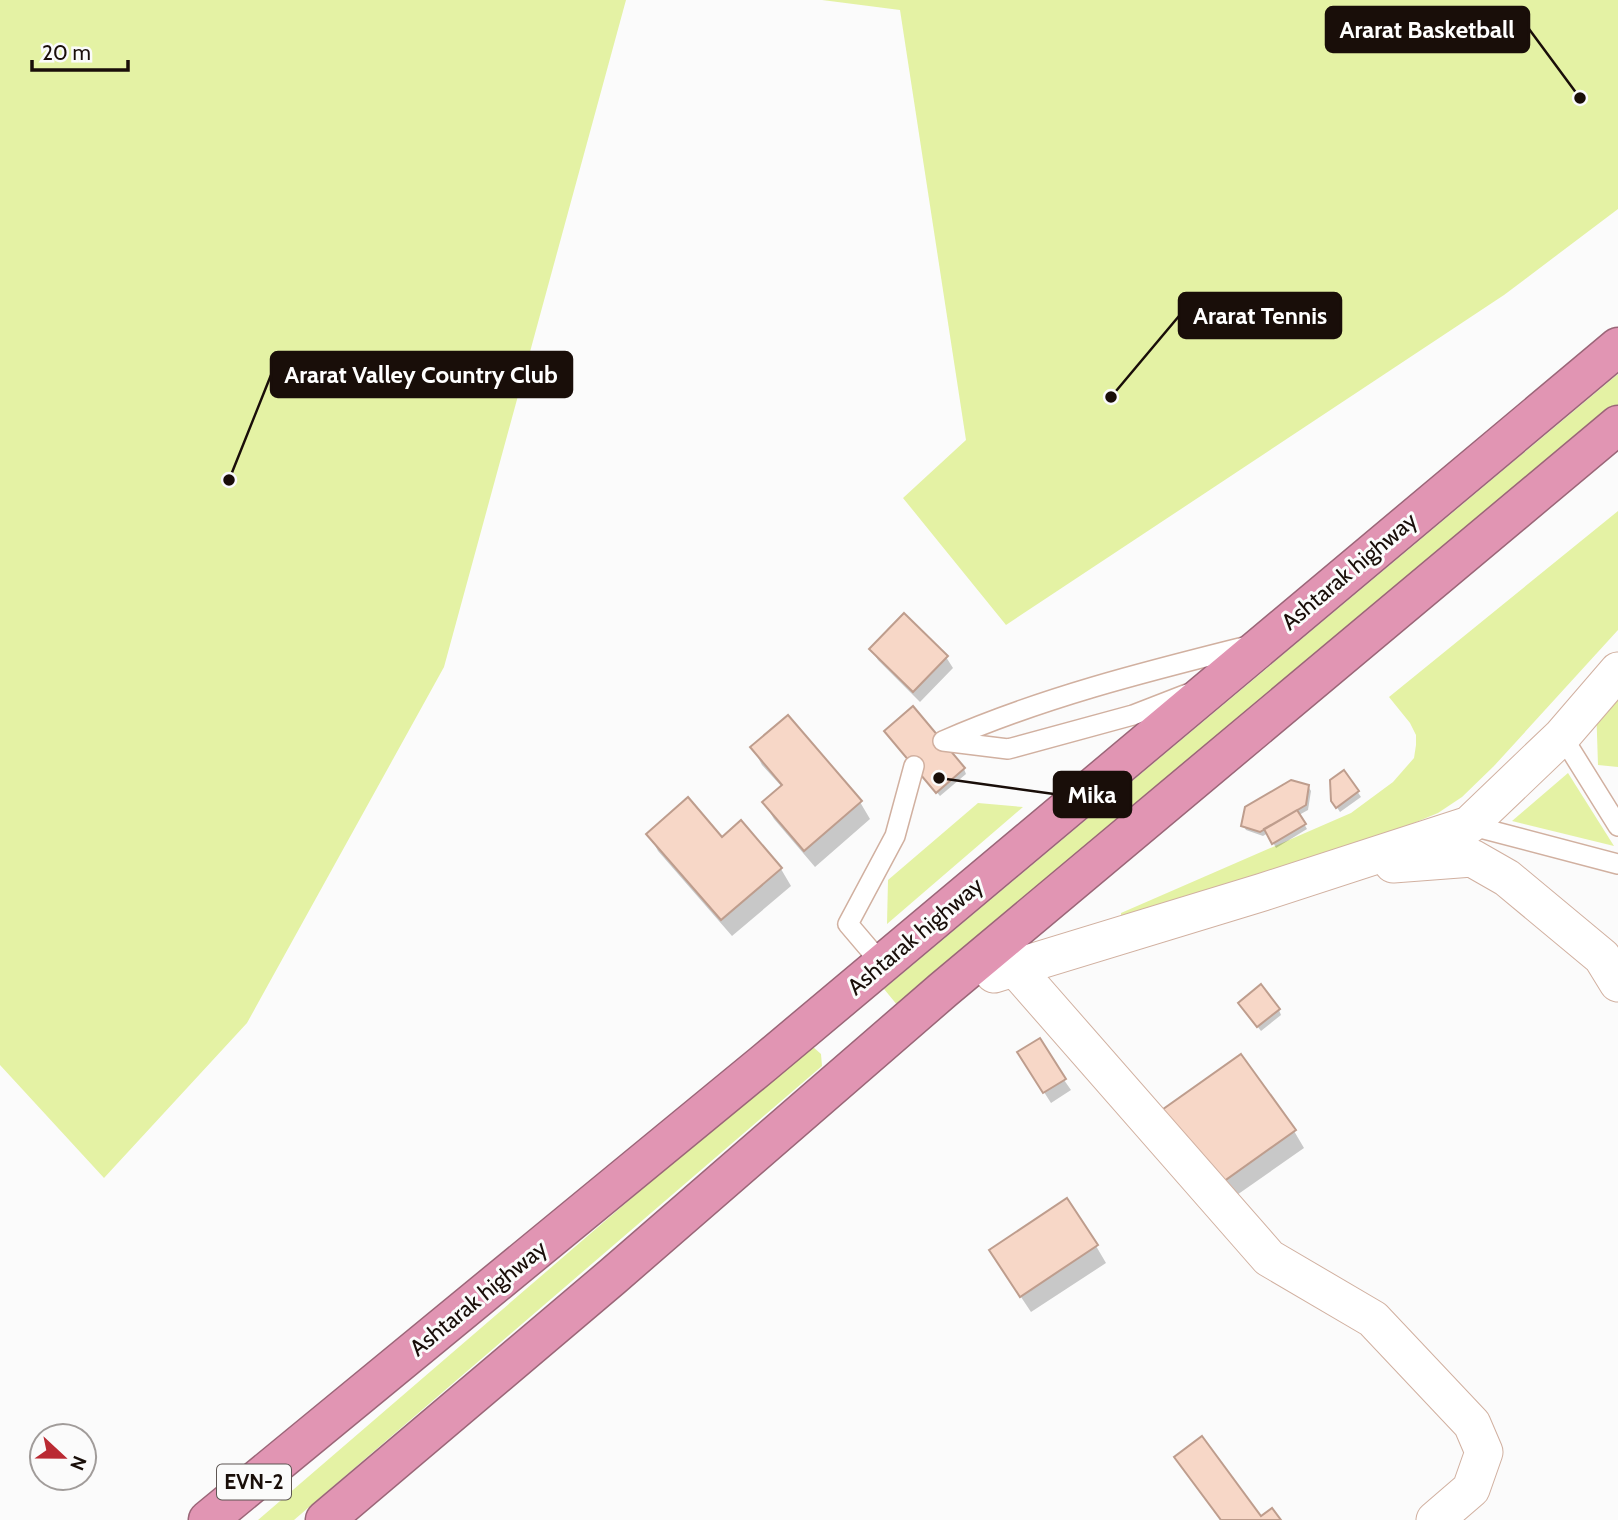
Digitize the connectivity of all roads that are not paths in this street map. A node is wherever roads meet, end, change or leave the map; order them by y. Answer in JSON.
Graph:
{"nodes":[{"id":1,"x":1618,"y":347,"type":"edge"},
{"id":2,"x":1618,"y":425,"type":"edge"},
{"id":3,"x":1266,"y":641,"type":"junction"},
{"id":4,"x":1618,"y":671,"type":"edge"},
{"id":5,"x":1217,"y":682,"type":"junction"},
{"id":6,"x":1562,"y":736,"type":"junction"},
{"id":7,"x":914,"y":766,"type":"dead end"},
{"id":8,"x":1469,"y":825,"type":"junction"},
{"id":9,"x":1618,"y":826,"type":"edge"},
{"id":10,"x":1618,"y":863,"type":"edge"},
{"id":11,"x":1332,"y":868,"type":"junction"},
{"id":12,"x":882,"y":964,"type":"junction"},
{"id":13,"x":1015,"y":968,"type":"junction"},
{"id":14,"x":1618,"y":983,"type":"edge"},
{"id":15,"x":943,"y":990,"type":"junction"},
{"id":16,"x":819,"y":1016,"type":"junction"},
{"id":17,"x":861,"y":1060,"type":"junction"},
{"id":18,"x":300,"y":1445,"type":"junction"},
{"id":19,"x":189,"y":1520,"type":"edge"},
{"id":20,"x":208,"y":1520,"type":"edge"},
{"id":21,"x":325,"y":1520,"type":"edge"},
{"id":22,"x":1435,"y":1520,"type":"edge"}],
"edges":[{"from":1,"to":3,"type":"highway","name":"Ashtarak highway"},
{"from":2,"to":15,"type":"highway"},
{"from":3,"to":5,"type":"highway","name":"Ashtarak highway"},
{"from":3,"to":5,"type":"lane"},
{"from":4,"to":6,"type":"street"},
{"from":5,"to":12,"type":"highway","name":"Ashtarak highway"},
{"from":6,"to":8,"type":"street"},
{"from":6,"to":9,"type":"lane"},
{"from":7,"to":12,"type":"lane"},
{"from":8,"to":10,"type":"lane"},
{"from":8,"to":11,"type":"street"},
{"from":11,"to":13,"type":"street"},
{"from":11,"to":14,"type":"street"},
{"from":12,"to":16,"type":"highway","name":"Ashtarak highway"},
{"from":13,"to":15,"type":"street"},
{"from":13,"to":22,"type":"street"},
{"from":15,"to":17,"type":"highway"},
{"from":16,"to":17,"type":"highway"},
{"from":16,"to":18,"type":"highway","name":"Ashtarak highway"},
{"from":17,"to":21,"type":"highway"},
{"from":18,"to":19,"type":"highway"},
{"from":18,"to":20,"type":"highway","name":"Ashtarak highway","number":"EVN-2"}]}
